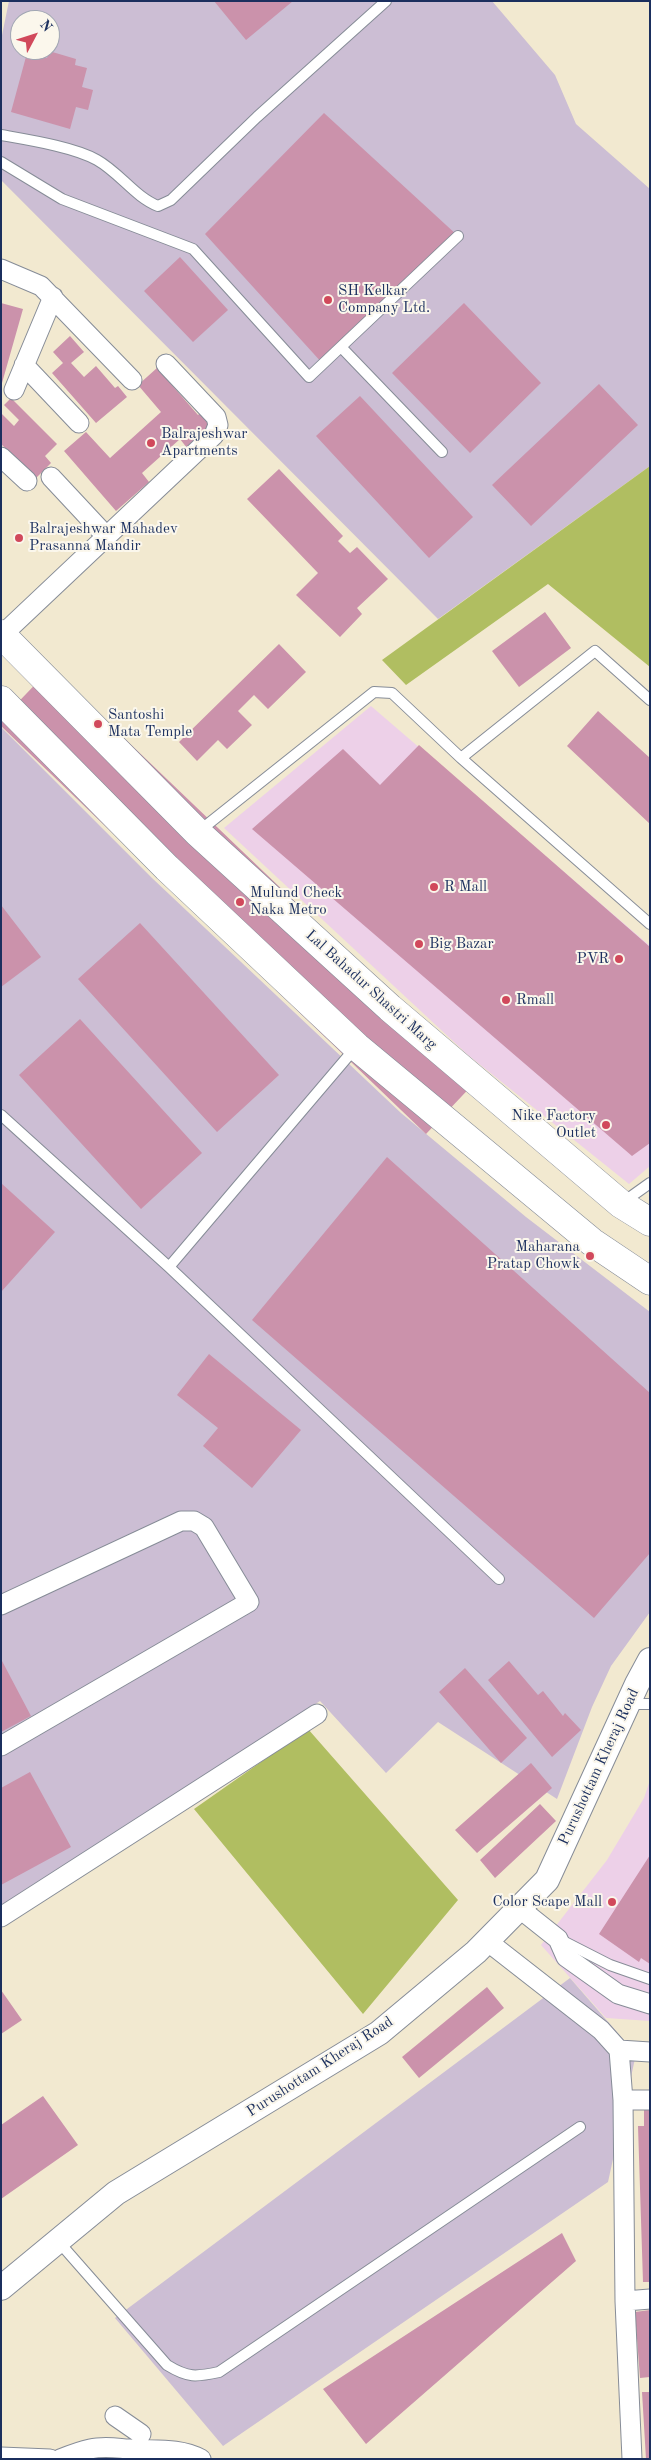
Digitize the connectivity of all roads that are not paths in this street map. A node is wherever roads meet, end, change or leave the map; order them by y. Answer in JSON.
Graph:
{"nodes":[{"id":1,"x":386,"y":1,"type":"edge"},
{"id":2,"x":1,"y":135,"type":"edge"},
{"id":3,"x":1,"y":162,"type":"edge"},
{"id":4,"x":458,"y":236,"type":"dead end"},
{"id":5,"x":1,"y":269,"type":"edge"},
{"id":6,"x":53,"y":297,"type":"junction"},
{"id":7,"x":341,"y":348,"type":"junction"},
{"id":8,"x":166,"y":364,"type":"dead end"},
{"id":9,"x":24,"y":365,"type":"junction"},
{"id":10,"x":132,"y":380,"type":"dead end"},
{"id":11,"x":14,"y":390,"type":"dead end"},
{"id":12,"x":79,"y":423,"type":"dead end"},
{"id":13,"x":442,"y":452,"type":"dead end"},
{"id":14,"x":1,"y":457,"type":"edge"},
{"id":15,"x":51,"y":477,"type":"dead end"},
{"id":16,"x":27,"y":481,"type":"dead end"},
{"id":17,"x":107,"y":536,"type":"junction"},
{"id":18,"x":2,"y":635,"type":"edge"},
{"id":19,"x":1,"y":700,"type":"edge"},
{"id":20,"x":650,"y":700,"type":"edge"},
{"id":21,"x":461,"y":758,"type":"junction"},
{"id":22,"x":198,"y":833,"type":"junction"},
{"id":23,"x":650,"y":924,"type":"edge"},
{"id":24,"x":357,"y":1047,"type":"junction"},
{"id":25,"x":1,"y":1116,"type":"edge"},
{"id":26,"x":650,"y":1183,"type":"edge"},
{"id":27,"x":621,"y":1204,"type":"junction"},
{"id":28,"x":650,"y":1222,"type":"edge"},
{"id":29,"x":169,"y":1267,"type":"junction"},
{"id":30,"x":650,"y":1281,"type":"edge"},
{"id":31,"x":499,"y":1579,"type":"dead end"},
{"id":32,"x":1,"y":1605,"type":"edge"},
{"id":33,"x":650,"y":1660,"type":"edge"},
{"id":34,"x":639,"y":1704,"type":"edge"},
{"id":35,"x":316,"y":1714,"type":"dead end"},
{"id":36,"x":1,"y":1746,"type":"edge"},
{"id":37,"x":519,"y":1908,"type":"junction"},
{"id":38,"x":1,"y":1917,"type":"edge"},
{"id":39,"x":558,"y":1939,"type":"junction"},
{"id":40,"x":487,"y":1941,"type":"junction"},
{"id":41,"x":650,"y":1979,"type":"edge"},
{"id":42,"x":650,"y":2004,"type":"edge"},
{"id":43,"x":619,"y":2050,"type":"junction"},
{"id":44,"x":650,"y":2052,"type":"edge"},
{"id":45,"x":623,"y":2100,"type":"junction"},
{"id":46,"x":650,"y":2100,"type":"edge"},
{"id":47,"x":580,"y":2126,"type":"dead end"},
{"id":48,"x":58,"y":2241,"type":"junction"},
{"id":49,"x":1,"y":2288,"type":"edge"},
{"id":50,"x":650,"y":2299,"type":"edge"},
{"id":51,"x":624,"y":2300,"type":"junction"},
{"id":52,"x":128,"y":2425,"type":"dead end"},
{"id":53,"x":112,"y":2446,"type":"junction"},
{"id":54,"x":1,"y":2457,"type":"edge"},
{"id":55,"x":50,"y":2459,"type":"edge"},
{"id":56,"x":60,"y":2459,"type":"edge"},
{"id":57,"x":201,"y":2459,"type":"edge"},
{"id":58,"x":632,"y":2459,"type":"edge"}],
"edges":[{"from":1,"to":2,"type":"lane"},
{"from":3,"to":7,"type":"lane"},
{"from":4,"to":7,"type":"lane"},
{"from":5,"to":6,"type":"street"},
{"from":6,"to":9,"type":"street"},
{"from":6,"to":10,"type":"street"},
{"from":7,"to":13,"type":"lane"},
{"from":8,"to":17,"type":"street"},
{"from":9,"to":11,"type":"street"},
{"from":9,"to":12,"type":"street"},
{"from":14,"to":16,"type":"street"},
{"from":15,"to":17,"type":"street"},
{"from":17,"to":18,"type":"street"},
{"from":18,"to":22,"type":"main road","name":"Lal Bahadur Shastri Marg"},
{"from":19,"to":24,"type":"main road"},
{"from":20,"to":21,"type":"lane"},
{"from":21,"to":22,"type":"lane"},
{"from":21,"to":23,"type":"lane"},
{"from":22,"to":27,"type":"main road","name":"Lal Bahadur Shastri Marg"},
{"from":24,"to":29,"type":"lane"},
{"from":24,"to":30,"type":"main road"},
{"from":25,"to":29,"type":"lane"},
{"from":26,"to":27,"type":"lane"},
{"from":27,"to":28,"type":"main road","name":"Lal Bahadur Shastri Marg"},
{"from":29,"to":31,"type":"lane"},
{"from":32,"to":36,"type":"street"},
{"from":33,"to":34,"type":"street","name":"Purushottam Kheraj Road"},
{"from":34,"to":37,"type":"street","name":"Purushottam Kheraj Road"},
{"from":35,"to":38,"type":"street"},
{"from":37,"to":39,"type":"street"},
{"from":37,"to":40,"type":"street","name":"Purushottam Kheraj Road"},
{"from":39,"to":41,"type":"lane"},
{"from":39,"to":42,"type":"street"},
{"from":40,"to":43,"type":"street"},
{"from":40,"to":48,"type":"street","name":"Purushottam Kheraj Road"},
{"from":43,"to":44,"type":"street"},
{"from":43,"to":45,"type":"street"},
{"from":45,"to":46,"type":"street"},
{"from":45,"to":51,"type":"street"},
{"from":47,"to":48,"type":"lane"},
{"from":48,"to":49,"type":"street","name":"Purushottam Kheraj Road"},
{"from":50,"to":51,"type":"street"},
{"from":51,"to":58,"type":"street"},
{"from":52,"to":53,"type":"street"},
{"from":53,"to":56,"type":"street"},
{"from":53,"to":57,"type":"street"},
{"from":54,"to":55,"type":"street"}]}
